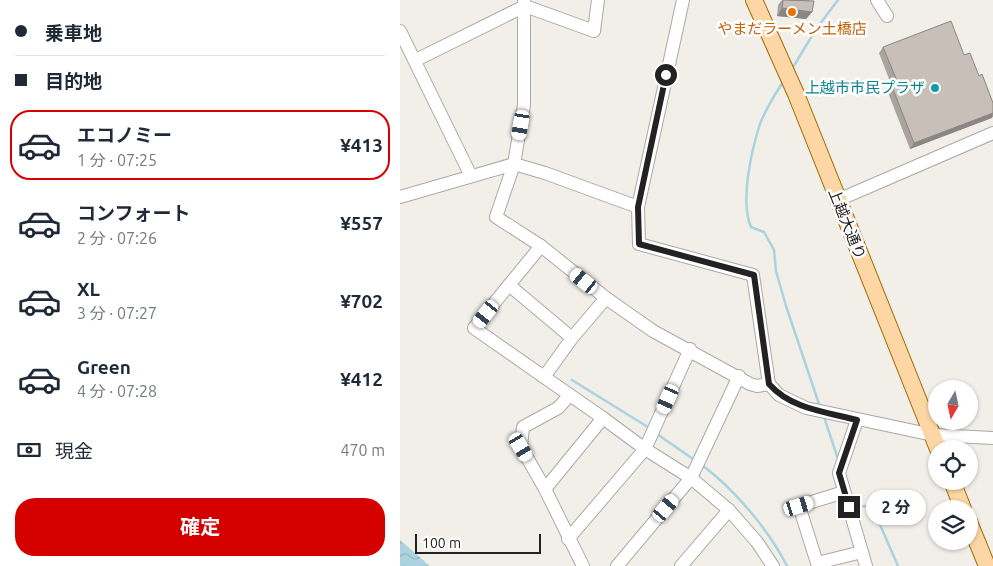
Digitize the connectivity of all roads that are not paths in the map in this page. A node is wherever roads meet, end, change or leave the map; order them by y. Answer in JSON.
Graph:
{"nodes":[{"id":1,"x":598,"y":0,"type":"edge"},
{"id":2,"x":683,"y":0,"type":"edge"},
{"id":3,"x":754,"y":0,"type":"edge"},
{"id":4,"x":877,"y":0,"type":"edge"},
{"id":5,"x":525,"y":3,"type":"edge"},
{"id":6,"x":887,"y":16,"type":"dead end"},
{"id":7,"x":400,"y":31,"type":"edge"},
{"id":8,"x":416,"y":60,"type":"junction"},
{"id":9,"x":993,"y":133,"type":"edge"},
{"id":10,"x":514,"y":164,"type":"junction"},
{"id":11,"x":471,"y":176,"type":"junction"},
{"id":12,"x":400,"y":197,"type":"edge"},
{"id":13,"x":838,"y":200,"type":"junction"},
{"id":14,"x":638,"y":207,"type":"junction"},
{"id":15,"x":541,"y":246,"type":"junction"},
{"id":16,"x":508,"y":285,"type":"junction"},
{"id":17,"x":606,"y":298,"type":"junction"},
{"id":18,"x":572,"y":338,"type":"junction"},
{"id":19,"x":690,"y":349,"type":"junction"},
{"id":20,"x":739,"y":376,"type":"junction"},
{"id":21,"x":544,"y":377,"type":"junction"},
{"id":22,"x":769,"y":384,"type":"junction"},
{"id":23,"x":569,"y":396,"type":"junction"},
{"id":24,"x":602,"y":418,"type":"junction"},
{"id":25,"x":857,"y":420,"type":"junction"},
{"id":26,"x":993,"y":438,"type":"edge"},
{"id":27,"x":928,"y":440,"type":"edge"},
{"id":28,"x":934,"y":440,"type":"edge"},
{"id":29,"x":964,"y":440,"type":"edge"},
{"id":30,"x":645,"y":449,"type":"junction"},
{"id":31,"x":691,"y":478,"type":"junction"},
{"id":32,"x":545,"y":488,"type":"junction"},
{"id":33,"x":844,"y":492,"type":"junction"},
{"id":34,"x":729,"y":510,"type":"junction"},
{"id":35,"x":568,"y":539,"type":"junction"},
{"id":36,"x":978,"y":544,"type":"edge"},
{"id":37,"x":862,"y":552,"type":"junction"},
{"id":38,"x":986,"y":564,"type":"edge"},
{"id":39,"x":583,"y":566,"type":"edge"},
{"id":40,"x":617,"y":566,"type":"edge"},
{"id":41,"x":682,"y":566,"type":"edge"},
{"id":42,"x":773,"y":566,"type":"edge"},
{"id":43,"x":866,"y":566,"type":"edge"}],
"edges":[{"from":1,"to":5,"type":"street"},
{"from":2,"to":14,"type":"street"},
{"from":3,"to":13,"type":"main road","name":"上越大通り"},
{"from":4,"to":6,"type":"street"},
{"from":5,"to":8,"type":"street"},
{"from":5,"to":10,"type":"street"},
{"from":7,"to":8,"type":"street"},
{"from":8,"to":11,"type":"street"},
{"from":9,"to":13,"type":"street"},
{"from":10,"to":11,"type":"street"},
{"from":10,"to":14,"type":"street"},
{"from":10,"to":15,"type":"street"},
{"from":11,"to":12,"type":"street"},
{"from":13,"to":28,"type":"main road","name":"上越大通り"},
{"from":14,"to":22,"type":"street"},
{"from":15,"to":16,"type":"street"},
{"from":15,"to":17,"type":"street"},
{"from":16,"to":18,"type":"street"},
{"from":16,"to":21,"type":"street"},
{"from":17,"to":18,"type":"street"},
{"from":17,"to":19,"type":"street"},
{"from":18,"to":21,"type":"street"},
{"from":19,"to":20,"type":"street"},
{"from":19,"to":30,"type":"street"},
{"from":20,"to":22,"type":"street"},
{"from":20,"to":31,"type":"street"},
{"from":21,"to":23,"type":"street"},
{"from":22,"to":25,"type":"street"},
{"from":23,"to":24,"type":"street"},
{"from":23,"to":32,"type":"street"},
{"from":24,"to":30,"type":"street"},
{"from":24,"to":32,"type":"street"},
{"from":25,"to":27,"type":"street"},
{"from":25,"to":33,"type":"street"},
{"from":26,"to":29,"type":"street"},
{"from":30,"to":31,"type":"street"},
{"from":30,"to":35,"type":"street"},
{"from":31,"to":34,"type":"street"},
{"from":31,"to":40,"type":"street"},
{"from":32,"to":35,"type":"street"},
{"from":33,"to":37,"type":"street"},
{"from":33,"to":37,"type":"street"},
{"from":34,"to":41,"type":"street"},
{"from":34,"to":42,"type":"street"},
{"from":35,"to":39,"type":"street"},
{"from":36,"to":38,"type":"main road"},
{"from":37,"to":43,"type":"street"}]}
